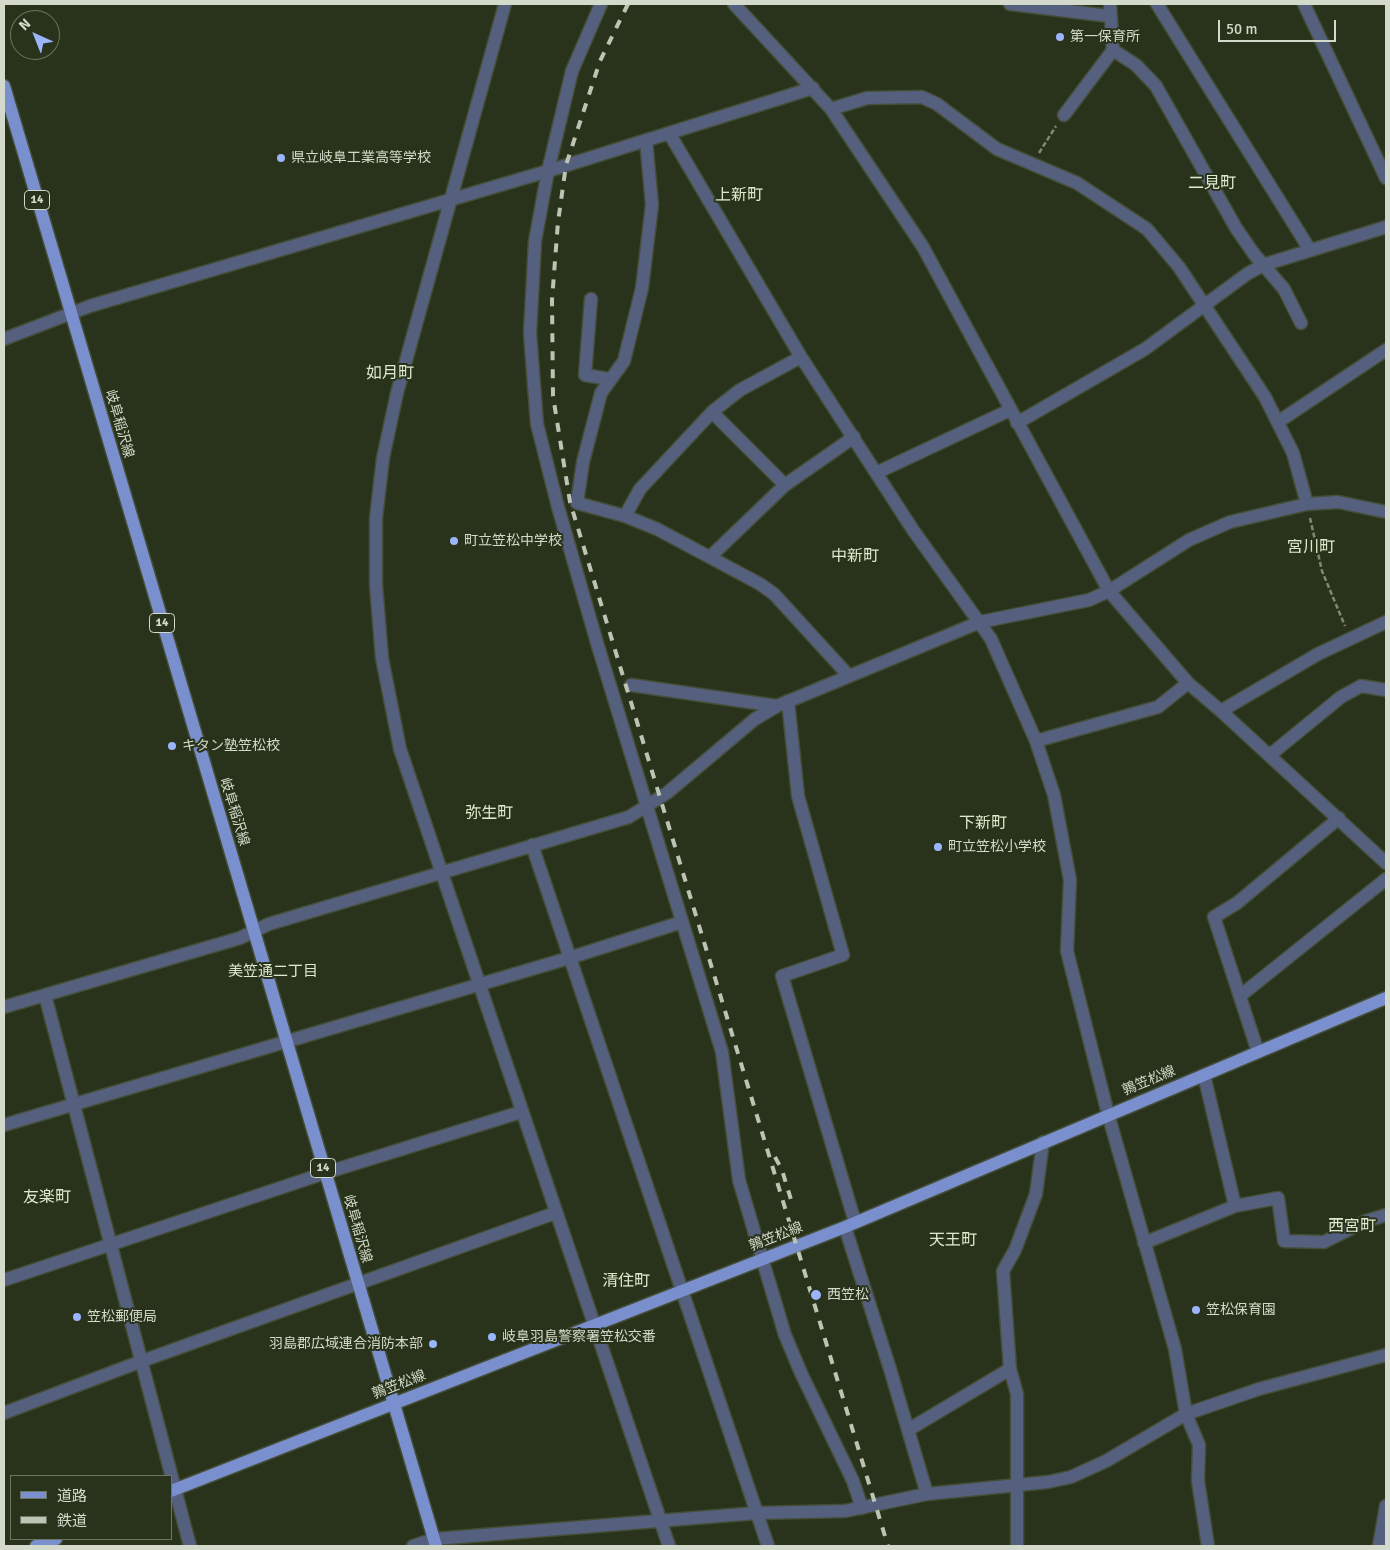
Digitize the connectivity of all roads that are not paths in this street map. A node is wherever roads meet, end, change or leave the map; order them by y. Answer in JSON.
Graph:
{"nodes":[{"id":1,"x":505,"y":4,"type":"edge"},
{"id":2,"x":601,"y":4,"type":"edge"},
{"id":3,"x":734,"y":4,"type":"edge"},
{"id":4,"x":1010,"y":4,"type":"edge"},
{"id":5,"x":1157,"y":4,"type":"edge"},
{"id":6,"x":1304,"y":4,"type":"edge"},
{"id":7,"x":1109,"y":10,"type":"edge"},
{"id":8,"x":1113,"y":50,"type":"junction"},
{"id":9,"x":4,"y":86,"type":"edge"},
{"id":10,"x":813,"y":88,"type":"junction"},
{"id":11,"x":831,"y":109,"type":"junction"},
{"id":12,"x":1064,"y":115,"type":"road end"},
{"id":13,"x":669,"y":133,"type":"junction"},
{"id":14,"x":646,"y":140,"type":"junction"},
{"id":15,"x":548,"y":170,"type":"junction"},
{"id":16,"x":1386,"y":178,"type":"edge"},
{"id":17,"x":450,"y":200,"type":"junction"},
{"id":18,"x":1386,"y":227,"type":"edge"},
{"id":19,"x":1310,"y":250,"type":"junction"},
{"id":20,"x":1263,"y":265,"type":"junction"},
{"id":21,"x":591,"y":298,"type":"dead end"},
{"id":22,"x":1205,"y":306,"type":"junction"},
{"id":23,"x":71,"y":314,"type":"junction"},
{"id":24,"x":1301,"y":323,"type":"dead end"},
{"id":25,"x":4,"y":339,"type":"edge"},
{"id":26,"x":1386,"y":350,"type":"edge"},
{"id":27,"x":801,"y":357,"type":"junction"},
{"id":28,"x":609,"y":379,"type":"junction"},
{"id":29,"x":1010,"y":410,"type":"junction"},
{"id":30,"x":712,"y":412,"type":"junction"},
{"id":31,"x":1278,"y":422,"type":"junction"},
{"id":32,"x":1017,"y":423,"type":"junction"},
{"id":33,"x":854,"y":437,"type":"junction"},
{"id":34,"x":876,"y":473,"type":"junction"},
{"id":35,"x":785,"y":485,"type":"junction"},
{"id":36,"x":1307,"y":504,"type":"junction"},
{"id":37,"x":1386,"y":512,"type":"edge"},
{"id":38,"x":625,"y":516,"type":"junction"},
{"id":39,"x":710,"y":557,"type":"junction"},
{"id":40,"x":1109,"y":591,"type":"junction"},
{"id":41,"x":980,"y":622,"type":"junction"},
{"id":42,"x":1386,"y":622,"type":"edge"},
{"id":43,"x":849,"y":676,"type":"junction"},
{"id":44,"x":1188,"y":683,"type":"junction"},
{"id":45,"x":631,"y":685,"type":"dead end"},
{"id":46,"x":1386,"y":690,"type":"edge"},
{"id":47,"x":782,"y":704,"type":"junction"},
{"id":48,"x":1221,"y":711,"type":"junction"},
{"id":49,"x":1036,"y":741,"type":"junction"},
{"id":50,"x":1270,"y":755,"type":"junction"},
{"id":51,"x":647,"y":807,"type":"junction"},
{"id":52,"x":1339,"y":818,"type":"junction"},
{"id":53,"x":532,"y":845,"type":"junction"},
{"id":54,"x":1386,"y":863,"type":"edge"},
{"id":55,"x":440,"y":873,"type":"junction"},
{"id":56,"x":1386,"y":879,"type":"edge"},
{"id":57,"x":682,"y":922,"type":"junction"},
{"id":58,"x":254,"y":932,"type":"junction"},
{"id":59,"x":569,"y":958,"type":"junction"},
{"id":60,"x":479,"y":984,"type":"junction"},
{"id":61,"x":45,"y":995,"type":"junction"},
{"id":62,"x":1240,"y":996,"type":"junction"},
{"id":63,"x":1386,"y":998,"type":"edge"},
{"id":64,"x":4,"y":1007,"type":"edge"},
{"id":65,"x":286,"y":1040,"type":"junction"},
{"id":66,"x":1258,"y":1052,"type":"junction"},
{"id":67,"x":1204,"y":1075,"type":"junction"},
{"id":68,"x":74,"y":1104,"type":"junction"},
{"id":69,"x":521,"y":1112,"type":"junction"},
{"id":70,"x":1108,"y":1114,"type":"junction"},
{"id":71,"x":4,"y":1125,"type":"edge"},
{"id":72,"x":1043,"y":1142,"type":"junction"},
{"id":73,"x":325,"y":1173,"type":"junction"},
{"id":74,"x":1235,"y":1206,"type":"junction"},
{"id":75,"x":555,"y":1213,"type":"junction"},
{"id":76,"x":1386,"y":1215,"type":"edge"},
{"id":77,"x":850,"y":1224,"type":"junction"},
{"id":78,"x":1144,"y":1243,"type":"junction"},
{"id":79,"x":111,"y":1245,"type":"junction"},
{"id":80,"x":762,"y":1258,"type":"junction"},
{"id":81,"x":4,"y":1280,"type":"edge"},
{"id":82,"x":358,"y":1284,"type":"junction"},
{"id":83,"x":680,"y":1290,"type":"junction"},
{"id":84,"x":595,"y":1325,"type":"junction"},
{"id":85,"x":1386,"y":1355,"type":"edge"},
{"id":86,"x":142,"y":1361,"type":"junction"},
{"id":87,"x":1010,"y":1369,"type":"junction"},
{"id":88,"x":393,"y":1403,"type":"junction"},
{"id":89,"x":4,"y":1413,"type":"edge"},
{"id":90,"x":1186,"y":1414,"type":"junction"},
{"id":91,"x":908,"y":1430,"type":"junction"},
{"id":92,"x":170,"y":1475,"type":"edge"},
{"id":93,"x":1016,"y":1485,"type":"junction"},
{"id":94,"x":174,"y":1490,"type":"edge"},
{"id":95,"x":927,"y":1494,"type":"junction"},
{"id":96,"x":1386,"y":1506,"type":"edge"},
{"id":97,"x":862,"y":1508,"type":"junction"},
{"id":98,"x":756,"y":1513,"type":"junction"},
{"id":99,"x":661,"y":1521,"type":"junction"},
{"id":100,"x":53,"y":1540,"type":"edge"},
{"id":101,"x":435,"y":1542,"type":"edge"},
{"id":102,"x":36,"y":1546,"type":"edge"},
{"id":103,"x":190,"y":1546,"type":"edge"},
{"id":104,"x":413,"y":1546,"type":"edge"},
{"id":105,"x":669,"y":1546,"type":"edge"},
{"id":106,"x":768,"y":1546,"type":"edge"},
{"id":107,"x":1017,"y":1546,"type":"edge"},
{"id":108,"x":1208,"y":1546,"type":"edge"},
{"id":109,"x":1379,"y":1546,"type":"edge"}],
"edges":[{"from":1,"to":17,"type":"street"},
{"from":2,"to":15,"type":"street"},
{"from":3,"to":10,"type":"street"},
{"from":4,"to":7,"type":"street"},
{"from":5,"to":19,"type":"street"},
{"from":6,"to":16,"type":"street"},
{"from":7,"to":8,"type":"street"},
{"from":8,"to":12,"type":"street"},
{"from":8,"to":20,"type":"street"},
{"from":9,"to":23,"type":"main road","name":"岐阜稲沢線","number":"14"},
{"from":10,"to":11,"type":"street"},
{"from":10,"to":13,"type":"street"},
{"from":11,"to":22,"type":"street"},
{"from":11,"to":29,"type":"street"},
{"from":13,"to":14,"type":"street"},
{"from":13,"to":27,"type":"street"},
{"from":14,"to":15,"type":"street"},
{"from":14,"to":28,"type":"street"},
{"from":15,"to":17,"type":"street"},
{"from":15,"to":51,"type":"street"},
{"from":17,"to":23,"type":"street"},
{"from":17,"to":55,"type":"street"},
{"from":18,"to":19,"type":"street"},
{"from":19,"to":20,"type":"street"},
{"from":20,"to":22,"type":"street"},
{"from":20,"to":24,"type":"street"},
{"from":21,"to":28,"type":"street"},
{"from":22,"to":31,"type":"street"},
{"from":22,"to":32,"type":"street"},
{"from":23,"to":25,"type":"street"},
{"from":23,"to":58,"type":"main road","name":"岐阜稲沢線","number":"14"},
{"from":26,"to":31,"type":"street"},
{"from":27,"to":30,"type":"street"},
{"from":27,"to":33,"type":"street"},
{"from":28,"to":38,"type":"street"},
{"from":29,"to":32,"type":"street"},
{"from":29,"to":34,"type":"street"},
{"from":30,"to":35,"type":"street"},
{"from":30,"to":38,"type":"street"},
{"from":31,"to":36,"type":"street"},
{"from":32,"to":40,"type":"street"},
{"from":33,"to":34,"type":"street"},
{"from":33,"to":35,"type":"street"},
{"from":34,"to":41,"type":"street"},
{"from":35,"to":39,"type":"street"},
{"from":36,"to":37,"type":"street"},
{"from":36,"to":40,"type":"street"},
{"from":38,"to":39,"type":"street"},
{"from":39,"to":43,"type":"street"},
{"from":40,"to":41,"type":"street"},
{"from":40,"to":44,"type":"street"},
{"from":41,"to":43,"type":"street"},
{"from":41,"to":49,"type":"street"},
{"from":42,"to":48,"type":"street"},
{"from":43,"to":47,"type":"street"},
{"from":44,"to":48,"type":"street"},
{"from":44,"to":49,"type":"street"},
{"from":45,"to":47,"type":"street"},
{"from":46,"to":50,"type":"street"},
{"from":47,"to":51,"type":"street"},
{"from":47,"to":77,"type":"street"},
{"from":48,"to":50,"type":"street"},
{"from":49,"to":70,"type":"street"},
{"from":50,"to":52,"type":"street"},
{"from":51,"to":53,"type":"street"},
{"from":51,"to":57,"type":"street"},
{"from":52,"to":54,"type":"street"},
{"from":52,"to":62,"type":"street"},
{"from":53,"to":55,"type":"street"},
{"from":53,"to":59,"type":"street"},
{"from":55,"to":58,"type":"street"},
{"from":55,"to":60,"type":"street"},
{"from":56,"to":62,"type":"street"},
{"from":57,"to":59,"type":"street"},
{"from":57,"to":80,"type":"street"},
{"from":58,"to":61,"type":"street"},
{"from":58,"to":65,"type":"main road","name":"岐阜稲沢線","number":"14"},
{"from":59,"to":60,"type":"street"},
{"from":59,"to":83,"type":"street"},
{"from":60,"to":65,"type":"street"},
{"from":60,"to":69,"type":"street"},
{"from":61,"to":64,"type":"street"},
{"from":61,"to":68,"type":"street"},
{"from":62,"to":66,"type":"street"},
{"from":63,"to":66,"type":"main road","name":"鶉笠松線"},
{"from":65,"to":68,"type":"street"},
{"from":65,"to":73,"type":"main road","name":"岐阜稲沢線","number":"14"},
{"from":66,"to":67,"type":"main road","name":"鶉笠松線"},
{"from":67,"to":70,"type":"main road","name":"鶉笠松線"},
{"from":67,"to":74,"type":"street"},
{"from":68,"to":71,"type":"street"},
{"from":68,"to":79,"type":"street"},
{"from":69,"to":73,"type":"street"},
{"from":69,"to":75,"type":"street"},
{"from":70,"to":72,"type":"main road","name":"鶉笠松線"},
{"from":70,"to":78,"type":"street"},
{"from":72,"to":77,"type":"main road","name":"鶉笠松線"},
{"from":72,"to":87,"type":"street"},
{"from":73,"to":79,"type":"street"},
{"from":73,"to":82,"type":"main road","name":"岐阜稲沢線","number":"14"},
{"from":74,"to":76,"type":"street"},
{"from":74,"to":78,"type":"street"},
{"from":75,"to":82,"type":"street"},
{"from":75,"to":84,"type":"street"},
{"from":77,"to":80,"type":"main road","name":"鶉笠松線"},
{"from":77,"to":91,"type":"street"},
{"from":78,"to":90,"type":"street"},
{"from":79,"to":81,"type":"street"},
{"from":79,"to":86,"type":"street"},
{"from":80,"to":83,"type":"main road","name":"鶉笠松線"},
{"from":80,"to":97,"type":"street"},
{"from":82,"to":86,"type":"street"},
{"from":82,"to":88,"type":"main road","name":"岐阜稲沢線","number":"14"},
{"from":83,"to":84,"type":"main road","name":"鶉笠松線"},
{"from":83,"to":98,"type":"street"},
{"from":84,"to":88,"type":"main road","name":"鶉笠松線"},
{"from":84,"to":99,"type":"street"},
{"from":85,"to":90,"type":"street"},
{"from":86,"to":89,"type":"street"},
{"from":86,"to":92,"type":"street"},
{"from":87,"to":91,"type":"street"},
{"from":87,"to":93,"type":"street"},
{"from":88,"to":94,"type":"main road","name":"鶉笠松線"},
{"from":88,"to":101,"type":"main road","name":"岐阜稲沢線","number":"14"},
{"from":90,"to":93,"type":"street"},
{"from":90,"to":108,"type":"street"},
{"from":91,"to":95,"type":"street"},
{"from":93,"to":95,"type":"street"},
{"from":93,"to":107,"type":"street"},
{"from":94,"to":103,"type":"street"},
{"from":95,"to":97,"type":"street"},
{"from":96,"to":109,"type":"street"},
{"from":97,"to":98,"type":"street"},
{"from":98,"to":99,"type":"street"},
{"from":98,"to":106,"type":"street"},
{"from":99,"to":101,"type":"street"},
{"from":99,"to":105,"type":"street"},
{"from":100,"to":102,"type":"main road"},
{"from":101,"to":104,"type":"street"}]}
